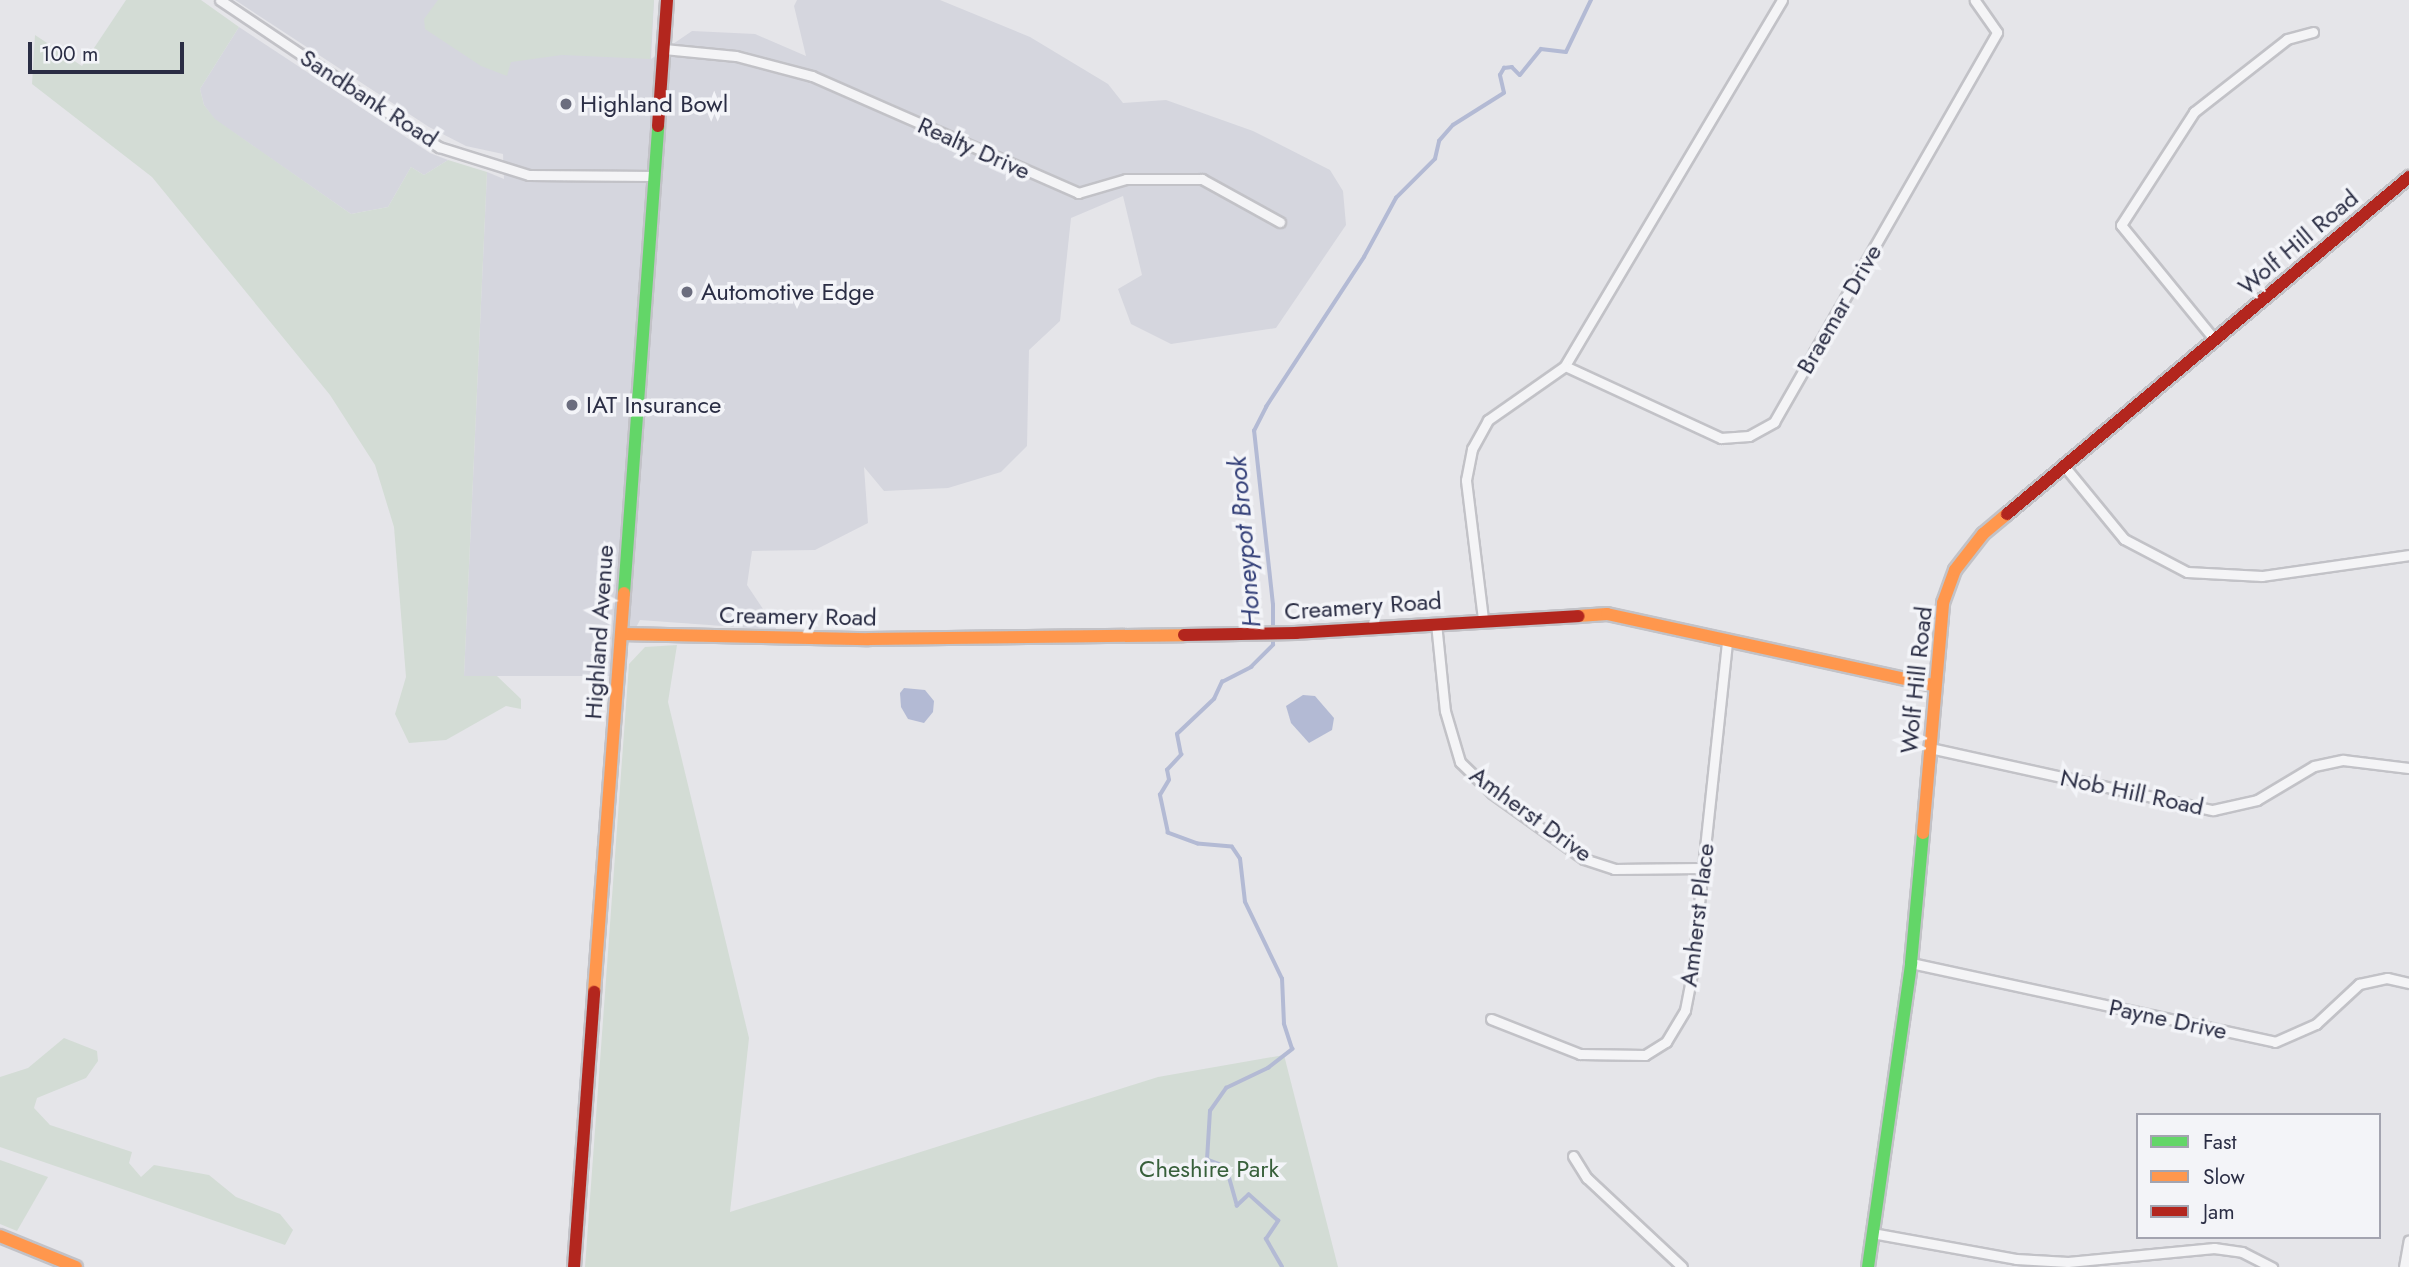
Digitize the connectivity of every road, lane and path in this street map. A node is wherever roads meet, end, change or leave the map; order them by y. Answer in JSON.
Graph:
{"nodes":[{"id":1,"x":220,"y":0,"type":"edge"},
{"id":2,"x":667,"y":0,"type":"edge"},
{"id":3,"x":1782,"y":0,"type":"edge"},
{"id":4,"x":1975,"y":0,"type":"edge"},
{"id":5,"x":2313,"y":32,"type":"dead end"},
{"id":6,"x":664,"y":49,"type":"junction"},
{"id":7,"x":654,"y":176,"type":"junction"},
{"id":8,"x":2409,"y":177,"type":"edge"},
{"id":9,"x":1280,"y":222,"type":"dead end"},
{"id":10,"x":2214,"y":339,"type":"junction"},
{"id":11,"x":1565,"y":366,"type":"junction"},
{"id":12,"x":2065,"y":467,"type":"junction"},
{"id":13,"x":2409,"y":555,"type":"edge"},
{"id":14,"x":1483,"y":619,"type":"junction"},
{"id":15,"x":1436,"y":623,"type":"junction"},
{"id":16,"x":621,"y":634,"type":"junction"},
{"id":17,"x":1727,"y":641,"type":"junction"},
{"id":18,"x":1933,"y":685,"type":"junction"},
{"id":19,"x":1930,"y":748,"type":"junction"},
{"id":20,"x":2409,"y":768,"type":"edge"},
{"id":21,"x":1702,"y":868,"type":"junction"},
{"id":22,"x":1911,"y":963,"type":"junction"},
{"id":23,"x":2409,"y":983,"type":"edge"},
{"id":24,"x":1491,"y":1019,"type":"dead end"},
{"id":25,"x":1573,"y":1156,"type":"dead end"},
{"id":26,"x":1872,"y":1233,"type":"junction"},
{"id":27,"x":0,"y":1236,"type":"edge"},
{"id":28,"x":2409,"y":1240,"type":"edge"},
{"id":29,"x":2266,"y":1265,"type":"edge"},
{"id":30,"x":76,"y":1267,"type":"edge"},
{"id":31,"x":574,"y":1267,"type":"edge"},
{"id":32,"x":1682,"y":1267,"type":"edge"},
{"id":33,"x":1868,"y":1267,"type":"edge"},
{"id":34,"x":2404,"y":1267,"type":"edge"}],
"edges":[{"from":1,"to":7,"type":"street","name":"Sandbank Road"},
{"from":2,"to":6,"type":"main road","name":"Highland Avenue"},
{"from":3,"to":11,"type":"street"},
{"from":4,"to":11,"type":"street","name":"Braemar Drive"},
{"from":5,"to":10,"type":"street"},
{"from":6,"to":7,"type":"main road","name":"Highland Avenue"},
{"from":6,"to":9,"type":"street","name":"Realty Drive"},
{"from":7,"to":16,"type":"main road","name":"Highland Avenue"},
{"from":8,"to":10,"type":"main road","name":"Wolf Hill Road"},
{"from":10,"to":12,"type":"main road","name":"Wolf Hill Road"},
{"from":11,"to":14,"type":"street"},
{"from":12,"to":13,"type":"street"},
{"from":12,"to":18,"type":"main road","name":"Wolf Hill Road"},
{"from":14,"to":15,"type":"main road","name":"Creamery Road"},
{"from":14,"to":17,"type":"main road","name":"Creamery Road"},
{"from":15,"to":16,"type":"main road","name":"Creamery Road"},
{"from":15,"to":21,"type":"street","name":"Amherst Drive"},
{"from":16,"to":31,"type":"main road","name":"Highland Avenue"},
{"from":17,"to":18,"type":"main road","name":"Creamery Road"},
{"from":17,"to":21,"type":"street","name":"Amherst Place"},
{"from":18,"to":19,"type":"main road","name":"Wolf Hill Road"},
{"from":19,"to":20,"type":"street","name":"Nob Hill Road"},
{"from":19,"to":22,"type":"main road","name":"Wolf Hill Road"},
{"from":21,"to":24,"type":"street","name":"Amherst Place"},
{"from":22,"to":23,"type":"street","name":"Payne Drive"},
{"from":22,"to":26,"type":"main road","name":"Wolf Hill Road"},
{"from":25,"to":32,"type":"street"},
{"from":26,"to":29,"type":"street"},
{"from":26,"to":33,"type":"main road","name":"Wolf Hill Road"},
{"from":27,"to":30,"type":"main road"},
{"from":28,"to":34,"type":"street"}]}
